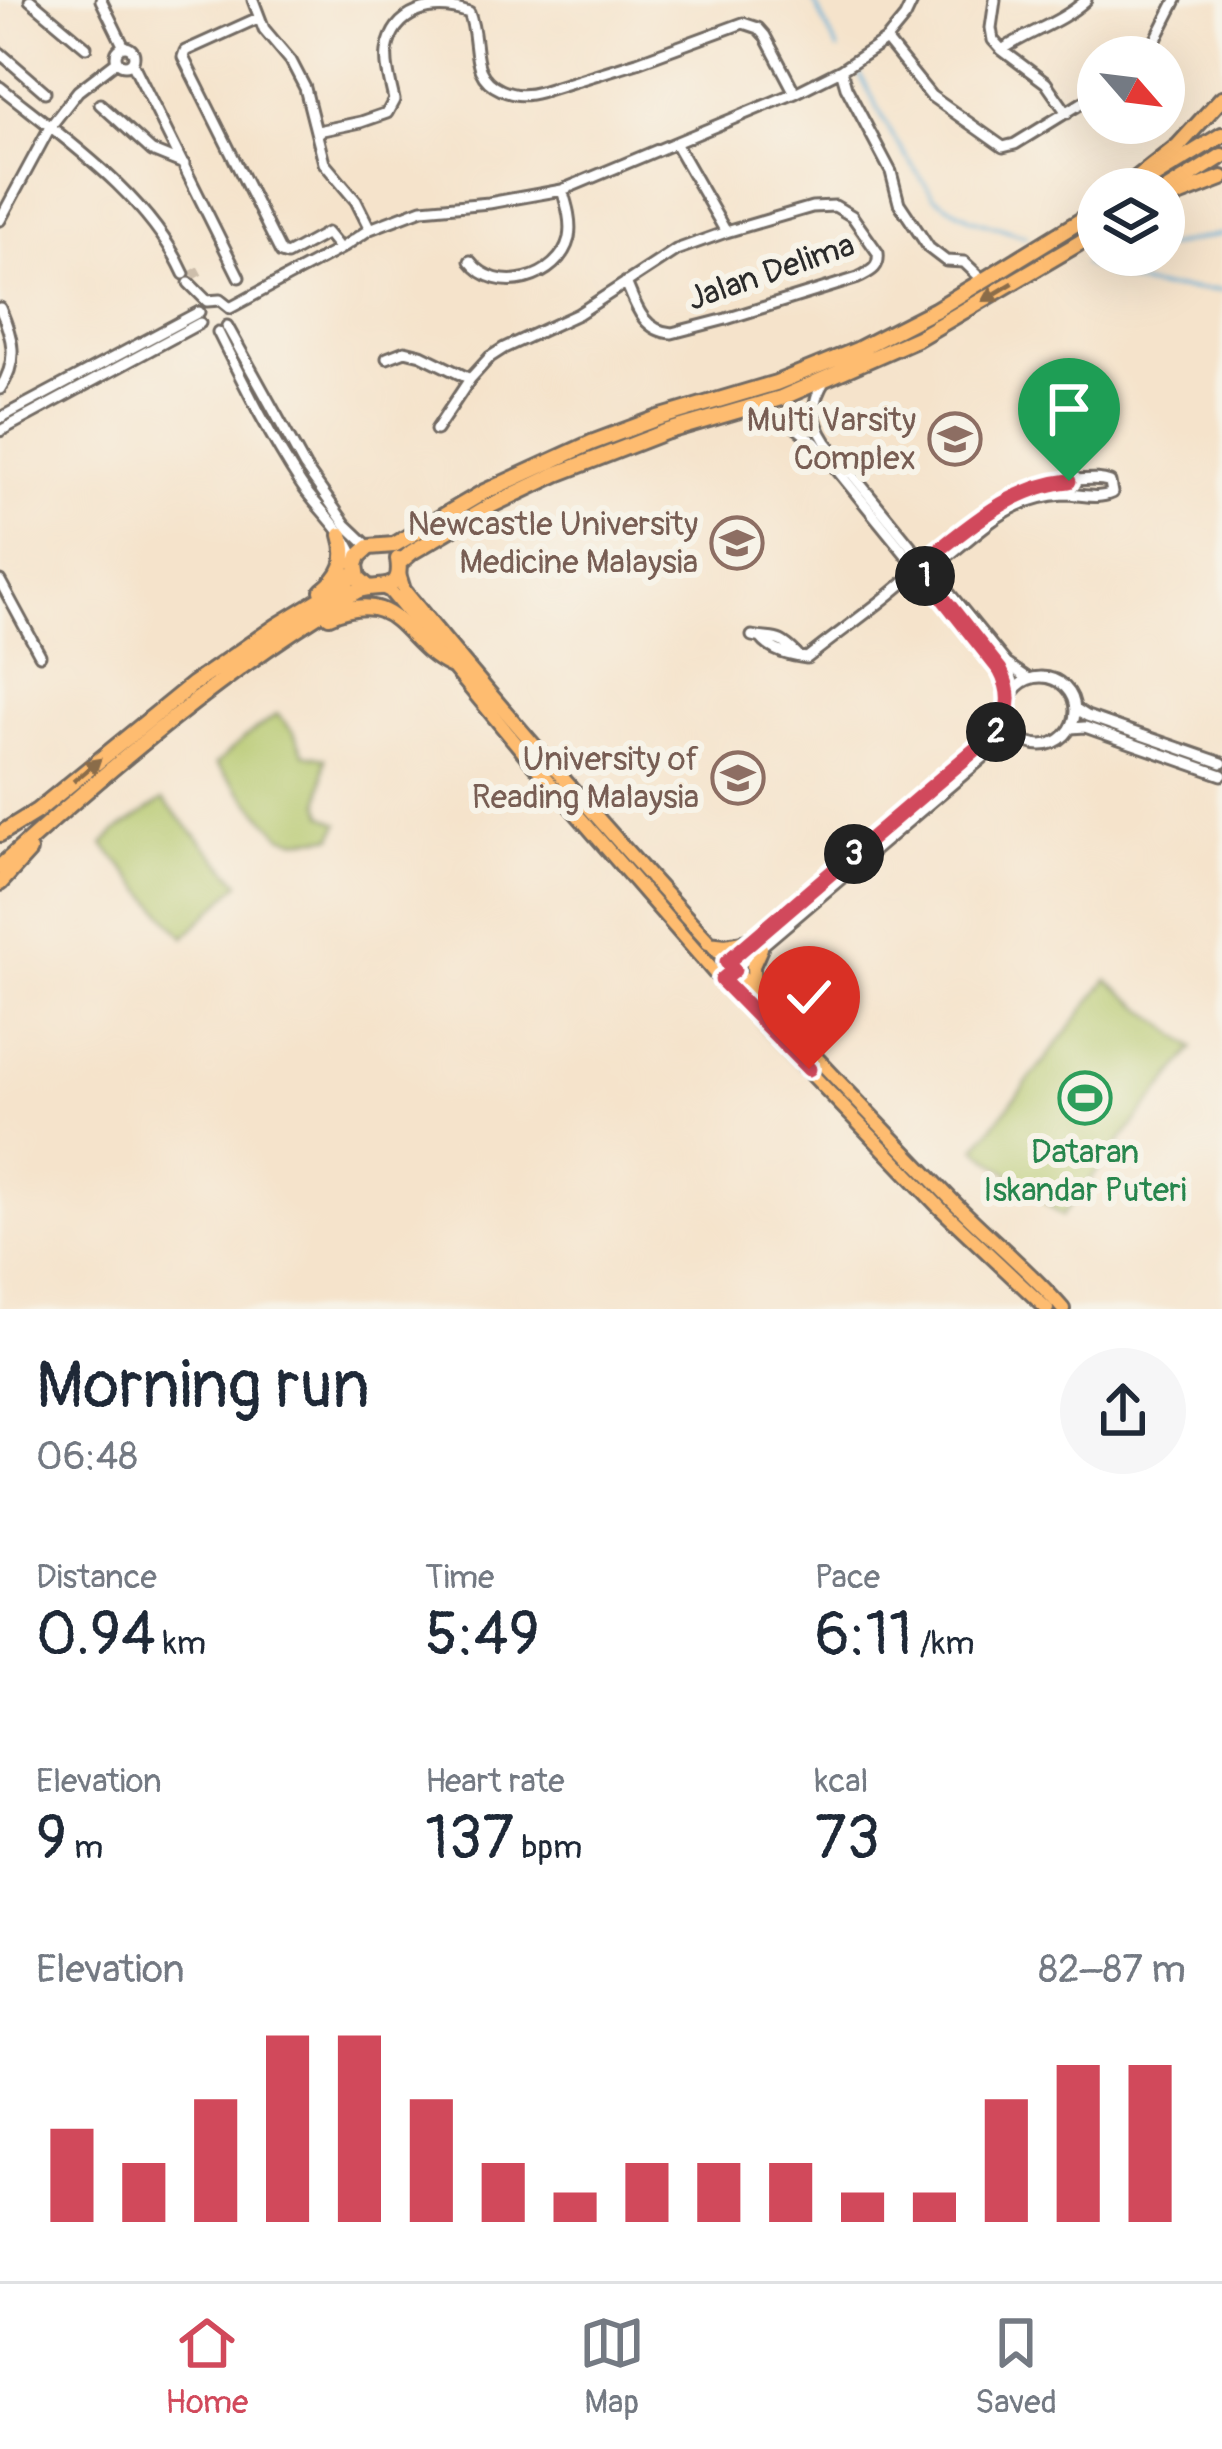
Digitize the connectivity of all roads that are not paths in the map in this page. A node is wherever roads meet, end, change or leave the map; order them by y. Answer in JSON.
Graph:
{"nodes":[{"id":1,"x":101,"y":0,"type":"edge"},
{"id":2,"x":253,"y":0,"type":"edge"},
{"id":3,"x":913,"y":0,"type":"edge"},
{"id":4,"x":995,"y":0,"type":"edge"},
{"id":5,"x":1086,"y":0,"type":"edge"},
{"id":6,"x":1176,"y":0,"type":"edge"},
{"id":7,"x":32,"y":2,"type":"edge"},
{"id":8,"x":258,"y":18,"type":"junction"},
{"id":9,"x":1158,"y":36,"type":"edge"},
{"id":10,"x":886,"y":40,"type":"junction"},
{"id":11,"x":86,"y":47,"type":"dead end"},
{"id":12,"x":124,"y":47,"type":"junction"},
{"id":13,"x":1002,"y":50,"type":"junction"},
{"id":14,"x":0,"y":53,"type":"edge"},
{"id":15,"x":117,"y":61,"type":"junction"},
{"id":16,"x":132,"y":62,"type":"junction"},
{"id":17,"x":841,"y":70,"type":"junction"},
{"id":18,"x":0,"y":87,"type":"edge"},
{"id":19,"x":45,"y":92,"type":"dead end"},
{"id":20,"x":794,"y":93,"type":"junction"},
{"id":21,"x":1222,"y":98,"type":"edge"},
{"id":22,"x":100,"y":104,"type":"dead end"},
{"id":23,"x":1077,"y":107,"type":"edge"},
{"id":24,"x":1067,"y":113,"type":"junction"},
{"id":25,"x":50,"y":127,"type":"junction"},
{"id":26,"x":318,"y":131,"type":"junction"},
{"id":27,"x":1222,"y":135,"type":"edge"},
{"id":28,"x":675,"y":142,"type":"junction"},
{"id":29,"x":1222,"y":156,"type":"edge"},
{"id":30,"x":184,"y":164,"type":"junction"},
{"id":31,"x":1150,"y":168,"type":"edge"},
{"id":32,"x":1168,"y":168,"type":"edge"},
{"id":33,"x":1185,"y":178,"type":"edge"},
{"id":34,"x":1222,"y":178,"type":"edge"},
{"id":35,"x":562,"y":190,"type":"junction"},
{"id":36,"x":1185,"y":193,"type":"edge"},
{"id":37,"x":0,"y":220,"type":"edge"},
{"id":38,"x":1077,"y":223,"type":"edge"},
{"id":39,"x":370,"y":230,"type":"junction"},
{"id":40,"x":726,"y":232,"type":"junction"},
{"id":41,"x":1077,"y":245,"type":"edge"},
{"id":42,"x":340,"y":249,"type":"junction"},
{"id":43,"x":470,"y":261,"type":"dead end"},
{"id":44,"x":239,"y":277,"type":"dead end"},
{"id":45,"x":984,"y":281,"type":"junction"},
{"id":46,"x":626,"y":282,"type":"junction"},
{"id":47,"x":205,"y":298,"type":"junction"},
{"id":48,"x":0,"y":308,"type":"edge"},
{"id":49,"x":230,"y":308,"type":"junction"},
{"id":50,"x":200,"y":317,"type":"junction"},
{"id":51,"x":223,"y":329,"type":"junction"},
{"id":52,"x":387,"y":358,"type":"dead end"},
{"id":53,"x":470,"y":380,"type":"junction"},
{"id":54,"x":825,"y":380,"type":"junction"},
{"id":55,"x":0,"y":388,"type":"edge"},
{"id":56,"x":746,"y":409,"type":"junction"},
{"id":57,"x":0,"y":418,"type":"edge"},
{"id":58,"x":436,"y":430,"type":"dead end"},
{"id":59,"x":0,"y":431,"type":"edge"},
{"id":60,"x":341,"y":536,"type":"junction"},
{"id":61,"x":369,"y":547,"type":"junction"},
{"id":62,"x":387,"y":547,"type":"junction"},
{"id":63,"x":356,"y":567,"type":"junction"},
{"id":64,"x":399,"y":568,"type":"junction"},
{"id":65,"x":925,"y":568,"type":"junction"},
{"id":66,"x":0,"y":581,"type":"edge"},
{"id":67,"x":376,"y":588,"type":"junction"},
{"id":68,"x":304,"y":616,"type":"junction"},
{"id":69,"x":757,"y":637,"type":"dead end"},
{"id":70,"x":40,"y":655,"type":"dead end"},
{"id":71,"x":450,"y":665,"type":"junction"},
{"id":72,"x":1029,"y":679,"type":"junction"},
{"id":73,"x":1010,"y":698,"type":"junction"},
{"id":74,"x":1076,"y":709,"type":"junction"},
{"id":75,"x":1007,"y":716,"type":"junction"},
{"id":76,"x":1071,"y":728,"type":"junction"},
{"id":77,"x":1021,"y":739,"type":"junction"},
{"id":78,"x":1222,"y":764,"type":"edge"},
{"id":79,"x":1222,"y":775,"type":"edge"},
{"id":80,"x":37,"y":811,"type":"junction"},
{"id":81,"x":44,"y":827,"type":"junction"},
{"id":82,"x":0,"y":834,"type":"edge"},
{"id":83,"x":0,"y":847,"type":"edge"},
{"id":84,"x":0,"y":867,"type":"edge"},
{"id":85,"x":0,"y":883,"type":"edge"},
{"id":86,"x":762,"y":939,"type":"junction"},
{"id":87,"x":707,"y":942,"type":"junction"},
{"id":88,"x":730,"y":966,"type":"junction"},
{"id":89,"x":718,"y":977,"type":"junction"},
{"id":90,"x":754,"y":991,"type":"junction"},
{"id":91,"x":1046,"y":1309,"type":"edge"},
{"id":92,"x":1063,"y":1309,"type":"edge"}],
"edges":[{"from":1,"to":12,"type":"street"},
{"from":2,"to":8,"type":"street"},
{"from":3,"to":10,"type":"street"},
{"from":4,"to":13,"type":"street"},
{"from":5,"to":13,"type":"street"},
{"from":6,"to":9,"type":"street"},
{"from":7,"to":11,"type":"street"},
{"from":8,"to":26,"type":"street"},
{"from":8,"to":42,"type":"street"},
{"from":10,"to":17,"type":"street"},
{"from":10,"to":24,"type":"street"},
{"from":12,"to":15,"type":"street"},
{"from":12,"to":16,"type":"street"},
{"from":13,"to":24,"type":"street"},
{"from":14,"to":19,"type":"street"},
{"from":15,"to":16,"type":"street"},
{"from":15,"to":25,"type":"street"},
{"from":16,"to":30,"type":"street"},
{"from":17,"to":20,"type":"street"},
{"from":17,"to":45,"type":"street"},
{"from":18,"to":25,"type":"street"},
{"from":20,"to":26,"type":"street"},
{"from":20,"to":28,"type":"street"},
{"from":21,"to":31,"type":"highway"},
{"from":22,"to":30,"type":"street"},
{"from":23,"to":24,"type":"street"},
{"from":25,"to":37,"type":"street"},
{"from":25,"to":47,"type":"street"},
{"from":26,"to":39,"type":"street"},
{"from":27,"to":32,"type":"highway"},
{"from":28,"to":35,"type":"street"},
{"from":28,"to":40,"type":"street"},
{"from":29,"to":33,"type":"highway"},
{"from":30,"to":44,"type":"street"},
{"from":34,"to":36,"type":"highway"},
{"from":35,"to":39,"type":"street"},
{"from":35,"to":43,"type":"street"},
{"from":38,"to":45,"type":"highway"},
{"from":39,"to":42,"type":"street"},
{"from":40,"to":46,"type":"street","name":"Jalan Delima"},
{"from":40,"to":46,"type":"street","name":"Jalan Delima"},
{"from":41,"to":54,"type":"highway","one_way":true},
{"from":42,"to":49,"type":"street"},
{"from":45,"to":62,"type":"highway"},
{"from":46,"to":53,"type":"street"},
{"from":47,"to":49,"type":"street"},
{"from":47,"to":50,"type":"street"},
{"from":48,"to":55,"type":"street"},
{"from":49,"to":51,"type":"street"},
{"from":50,"to":51,"type":"street"},
{"from":50,"to":57,"type":"street"},
{"from":50,"to":59,"type":"street"},
{"from":51,"to":60,"type":"street"},
{"from":51,"to":61,"type":"street"},
{"from":52,"to":53,"type":"street"},
{"from":53,"to":58,"type":"street"},
{"from":54,"to":56,"type":"highway"},
{"from":54,"to":65,"type":"street"},
{"from":56,"to":64,"type":"highway"},
{"from":56,"to":65,"type":"street"},
{"from":60,"to":63,"type":"street"},
{"from":60,"to":68,"type":"highway"},
{"from":61,"to":62,"type":"highway"},
{"from":61,"to":63,"type":"highway"},
{"from":62,"to":64,"type":"highway"},
{"from":63,"to":67,"type":"highway"},
{"from":63,"to":68,"type":"highway"},
{"from":64,"to":67,"type":"highway"},
{"from":64,"to":87,"type":"main road"},
{"from":65,"to":65,"type":"street"},
{"from":65,"to":69,"type":"street"},
{"from":65,"to":72,"type":"street"},
{"from":65,"to":73,"type":"street"},
{"from":66,"to":70,"type":"street"},
{"from":67,"to":68,"type":"highway"},
{"from":67,"to":71,"type":"main road"},
{"from":68,"to":71,"type":"highway"},
{"from":80,"to":68,"type":"highway","one_way":true},
{"from":68,"to":81,"type":"highway"},
{"from":71,"to":89,"type":"main road"},
{"from":72,"to":73,"type":"street"},
{"from":72,"to":74,"type":"street"},
{"from":73,"to":75,"type":"street"},
{"from":74,"to":76,"type":"street"},
{"from":74,"to":78,"type":"street"},
{"from":75,"to":77,"type":"street"},
{"from":75,"to":86,"type":"street"},
{"from":76,"to":77,"type":"street"},
{"from":76,"to":79,"type":"street"},
{"from":77,"to":86,"type":"street"},
{"from":80,"to":82,"type":"highway"},
{"from":80,"to":83,"type":"highway"},
{"from":81,"to":84,"type":"highway"},
{"from":81,"to":85,"type":"highway"},
{"from":86,"to":87,"type":"main road"},
{"from":86,"to":88,"type":"street"},
{"from":86,"to":90,"type":"main road"},
{"from":87,"to":88,"type":"main road"},
{"from":88,"to":89,"type":"street"},
{"from":88,"to":90,"type":"main road"},
{"from":89,"to":91,"type":"main road"},
{"from":90,"to":92,"type":"main road"}]}
